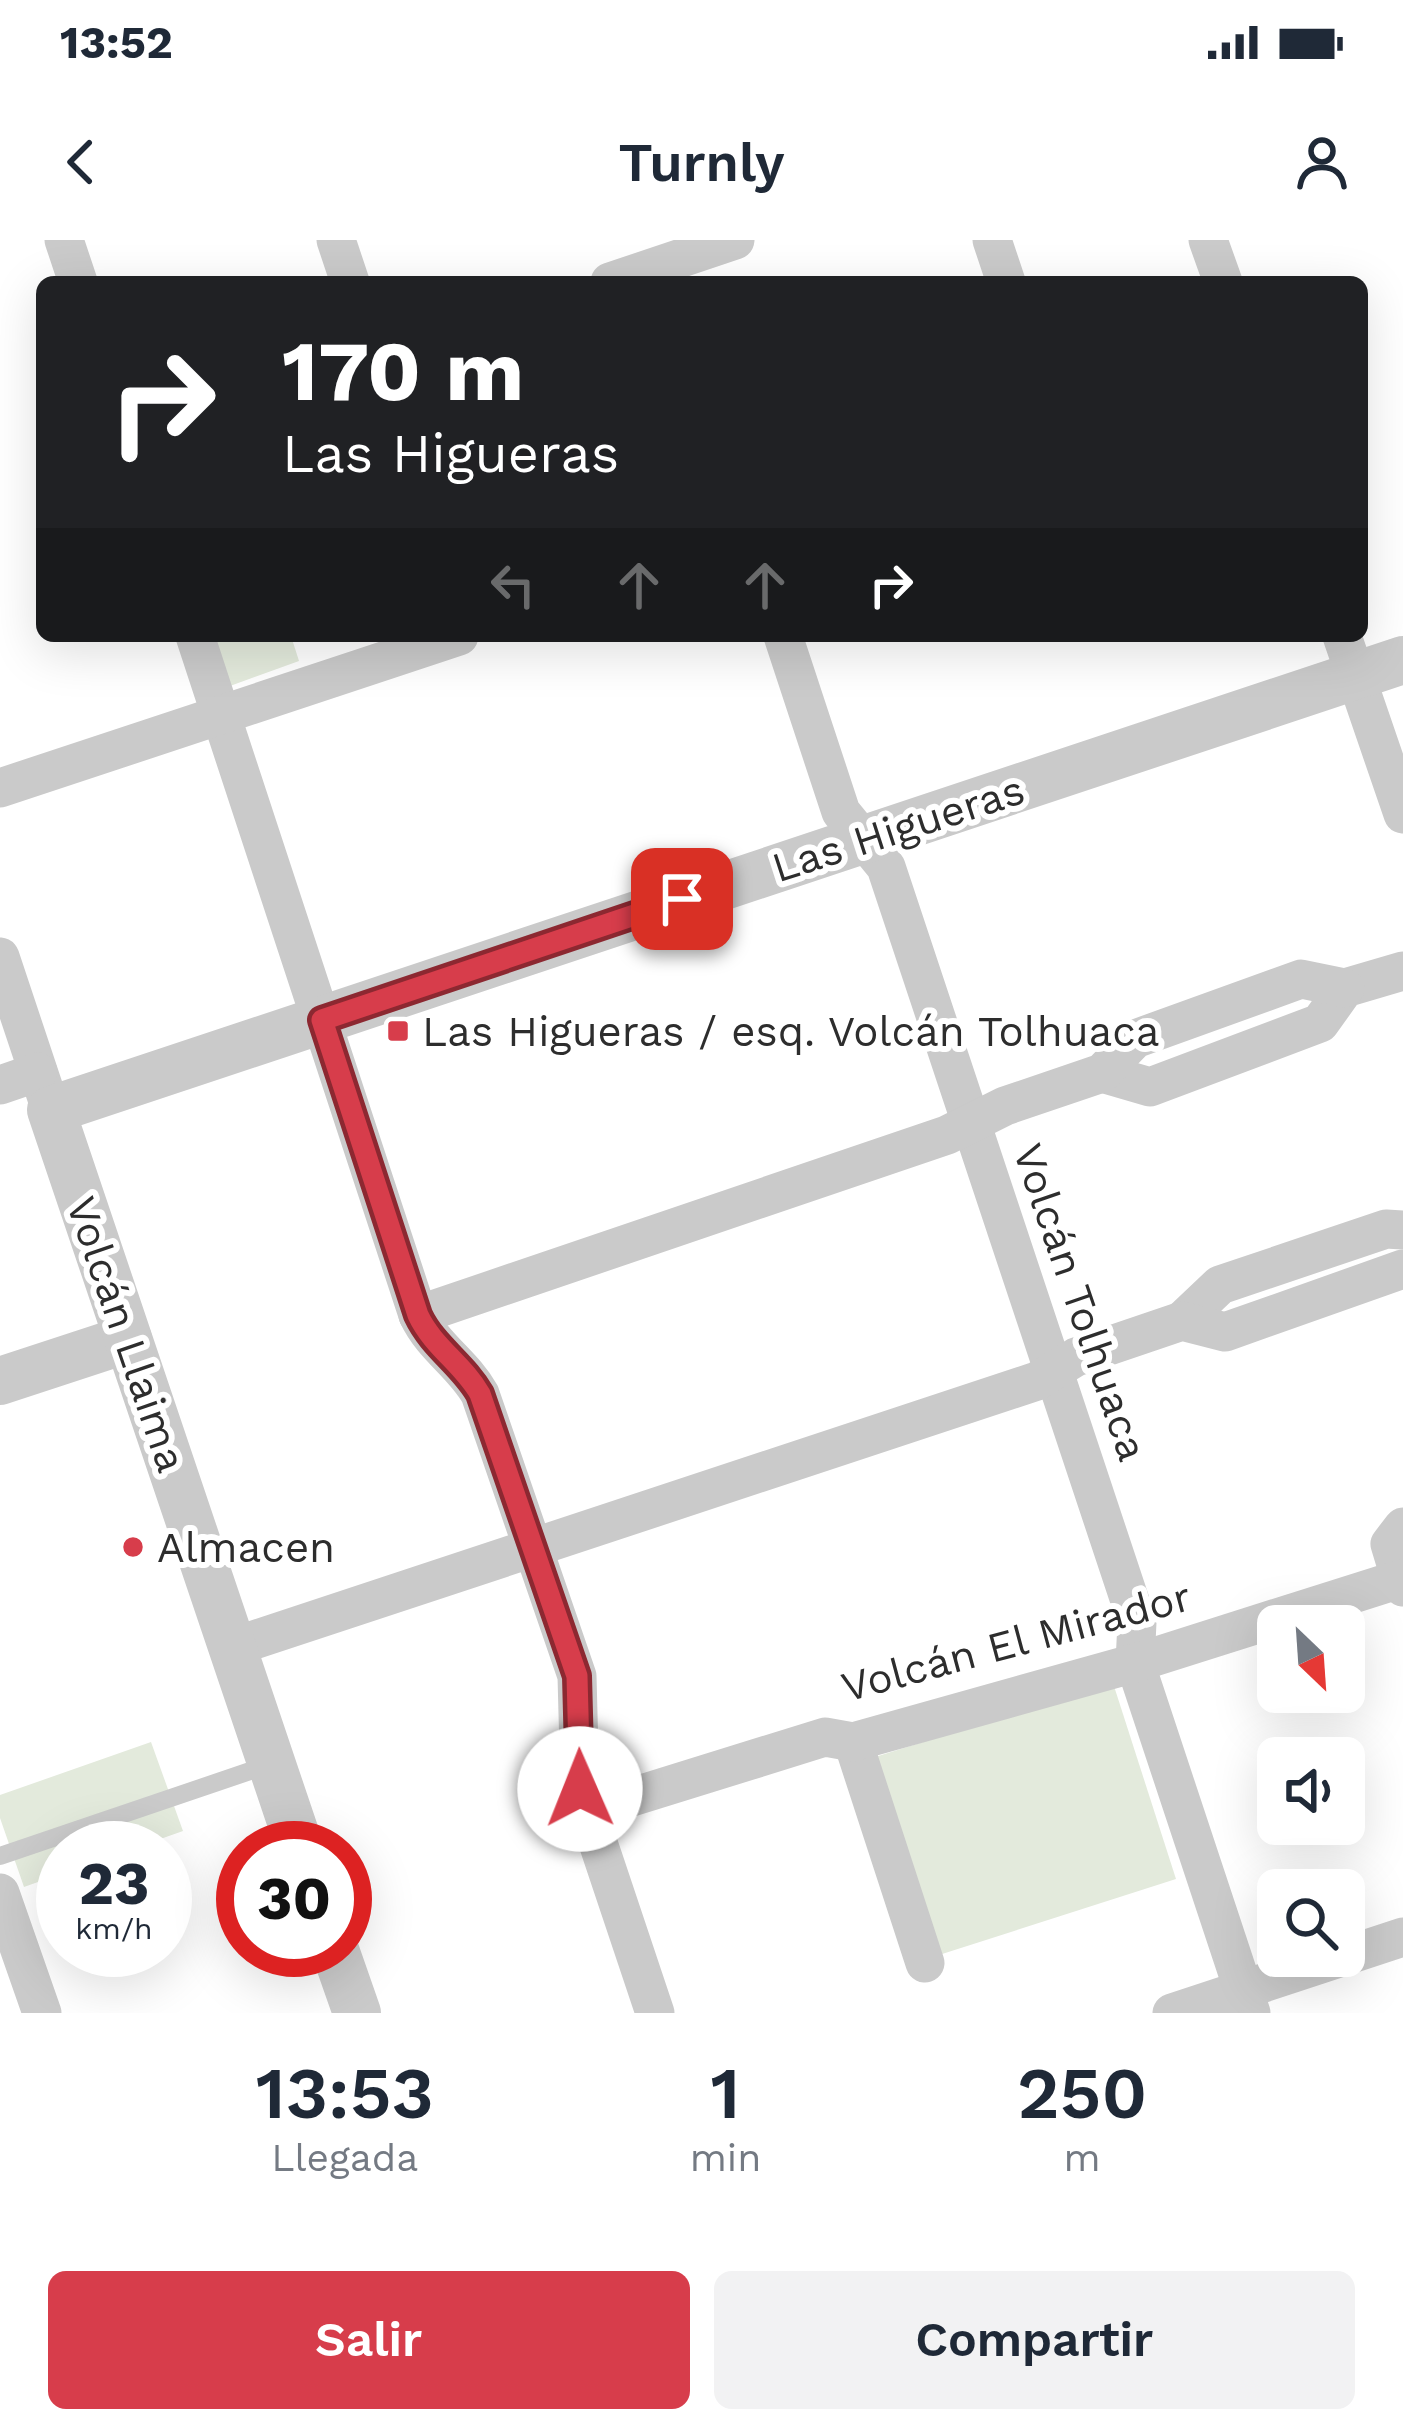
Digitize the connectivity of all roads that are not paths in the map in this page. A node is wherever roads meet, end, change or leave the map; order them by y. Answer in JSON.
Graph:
{"nodes":[{"id":1,"x":64,"y":240,"type":"edge"},
{"id":2,"x":336,"y":240,"type":"edge"},
{"id":3,"x":734,"y":240,"type":"edge"},
{"id":4,"x":992,"y":240,"type":"edge"},
{"id":5,"x":1208,"y":240,"type":"edge"},
{"id":6,"x":659,"y":262,"type":"edge"},
{"id":7,"x":76,"y":276,"type":"edge"},
{"id":8,"x":348,"y":276,"type":"edge"},
{"id":9,"x":625,"y":276,"type":"edge"},
{"id":10,"x":1004,"y":276,"type":"edge"},
{"id":11,"x":1220,"y":276,"type":"edge"},
{"id":12,"x":197,"y":642,"type":"edge"},
{"id":13,"x":441,"y":642,"type":"edge"},
{"id":14,"x":785,"y":642,"type":"edge"},
{"id":15,"x":1349,"y":656,"type":"edge"},
{"id":16,"x":1403,"y":660,"type":"edge"},
{"id":17,"x":221,"y":715,"type":"junction"},
{"id":18,"x":0,"y":788,"type":"edge"},
{"id":19,"x":1403,"y":814,"type":"edge"},
{"id":20,"x":863,"y":839,"type":"junction"},
{"id":21,"x":0,"y":958,"type":"edge"},
{"id":22,"x":1403,"y":971,"type":"edge"},
{"id":23,"x":322,"y":1020,"type":"junction"},
{"id":24,"x":0,"y":1085,"type":"edge"},
{"id":25,"x":45,"y":1091,"type":"junction"},
{"id":26,"x":970,"y":1123,"type":"junction"},
{"id":27,"x":1403,"y":1230,"type":"edge"},
{"id":28,"x":1403,"y":1269,"type":"edge"},
{"id":29,"x":418,"y":1315,"type":"junction"},
{"id":30,"x":1182,"y":1321,"type":"junction"},
{"id":31,"x":128,"y":1339,"type":"junction"},
{"id":32,"x":1053,"y":1371,"type":"junction"},
{"id":33,"x":0,"y":1381,"type":"edge"},
{"id":34,"x":1398,"y":1531,"type":"edge"},
{"id":35,"x":535,"y":1549,"type":"junction"},
{"id":36,"x":1402,"y":1583,"type":"edge"},
{"id":37,"x":233,"y":1647,"type":"junction"},
{"id":38,"x":1135,"y":1664,"type":"junction"},
{"id":39,"x":853,"y":1742,"type":"junction"},
{"id":40,"x":271,"y":1764,"type":"junction"},
{"id":41,"x":587,"y":1811,"type":"junction"},
{"id":42,"x":291,"y":1821,"type":"edge"},
{"id":43,"x":0,"y":1856,"type":"edge"},
{"id":44,"x":0,"y":1893,"type":"edge"},
{"id":45,"x":1403,"y":1937,"type":"edge"},
{"id":46,"x":925,"y":1964,"type":"dead end"},
{"id":47,"x":344,"y":1977,"type":"edge"},
{"id":48,"x":24,"y":1993,"type":"edge"},
{"id":49,"x":1247,"y":2001,"type":"edge"},
{"id":50,"x":357,"y":2013,"type":"edge"},
{"id":51,"x":655,"y":2013,"type":"edge"},
{"id":52,"x":1172,"y":2013,"type":"edge"}],
"edges":[{"from":1,"to":7,"type":"street"},
{"from":2,"to":8,"type":"street"},
{"from":3,"to":6,"type":"street"},
{"from":4,"to":10,"type":"street"},
{"from":5,"to":11,"type":"street"},
{"from":6,"to":9,"type":"street"},
{"from":12,"to":17,"type":"street"},
{"from":13,"to":17,"type":"street"},
{"from":14,"to":20,"type":"street","name":"Volcán Tolhuaca"},
{"from":15,"to":16,"type":"street","name":"Las Higueras"},
{"from":15,"to":19,"type":"street"},
{"from":15,"to":20,"type":"street","name":"Las Higueras"},
{"from":17,"to":18,"type":"street"},
{"from":17,"to":23,"type":"street"},
{"from":20,"to":23,"type":"street","name":"Las Higueras"},
{"from":20,"to":26,"type":"street","name":"Volcán Tolhuaca"},
{"from":21,"to":25,"type":"street","name":"Volcán Llaima"},
{"from":22,"to":26,"type":"street"},
{"from":23,"to":25,"type":"street","name":"Las Higueras"},
{"from":23,"to":29,"type":"street"},
{"from":24,"to":25,"type":"street"},
{"from":25,"to":31,"type":"street","name":"Volcán Llaima"},
{"from":26,"to":29,"type":"street"},
{"from":26,"to":32,"type":"street","name":"Volcán Tolhuaca"},
{"from":27,"to":30,"type":"street"},
{"from":28,"to":30,"type":"street"},
{"from":29,"to":35,"type":"street"},
{"from":30,"to":32,"type":"street"},
{"from":31,"to":33,"type":"street"},
{"from":31,"to":37,"type":"street","name":"Volcán Llaima"},
{"from":32,"to":35,"type":"street"},
{"from":32,"to":38,"type":"street","name":"Volcán Tolhuaca"},
{"from":34,"to":36,"type":"street"},
{"from":35,"to":37,"type":"street"},
{"from":35,"to":41,"type":"street"},
{"from":36,"to":38,"type":"street","name":"Volcán El Mirador"},
{"from":37,"to":40,"type":"street","name":"Volcán Llaima"},
{"from":38,"to":39,"type":"street","name":"Volcán El Mirador"},
{"from":38,"to":49,"type":"street","name":"Volcán Tolhuaca"},
{"from":39,"to":41,"type":"street","name":"Volcán El Mirador"},
{"from":39,"to":46,"type":"street"},
{"from":40,"to":42,"type":"street","name":"Volcán Llaima"},
{"from":40,"to":43,"type":"lane"},
{"from":41,"to":51,"type":"street"},
{"from":44,"to":48,"type":"street"},
{"from":45,"to":49,"type":"street"},
{"from":47,"to":50,"type":"street"},
{"from":49,"to":52,"type":"street"}]}
